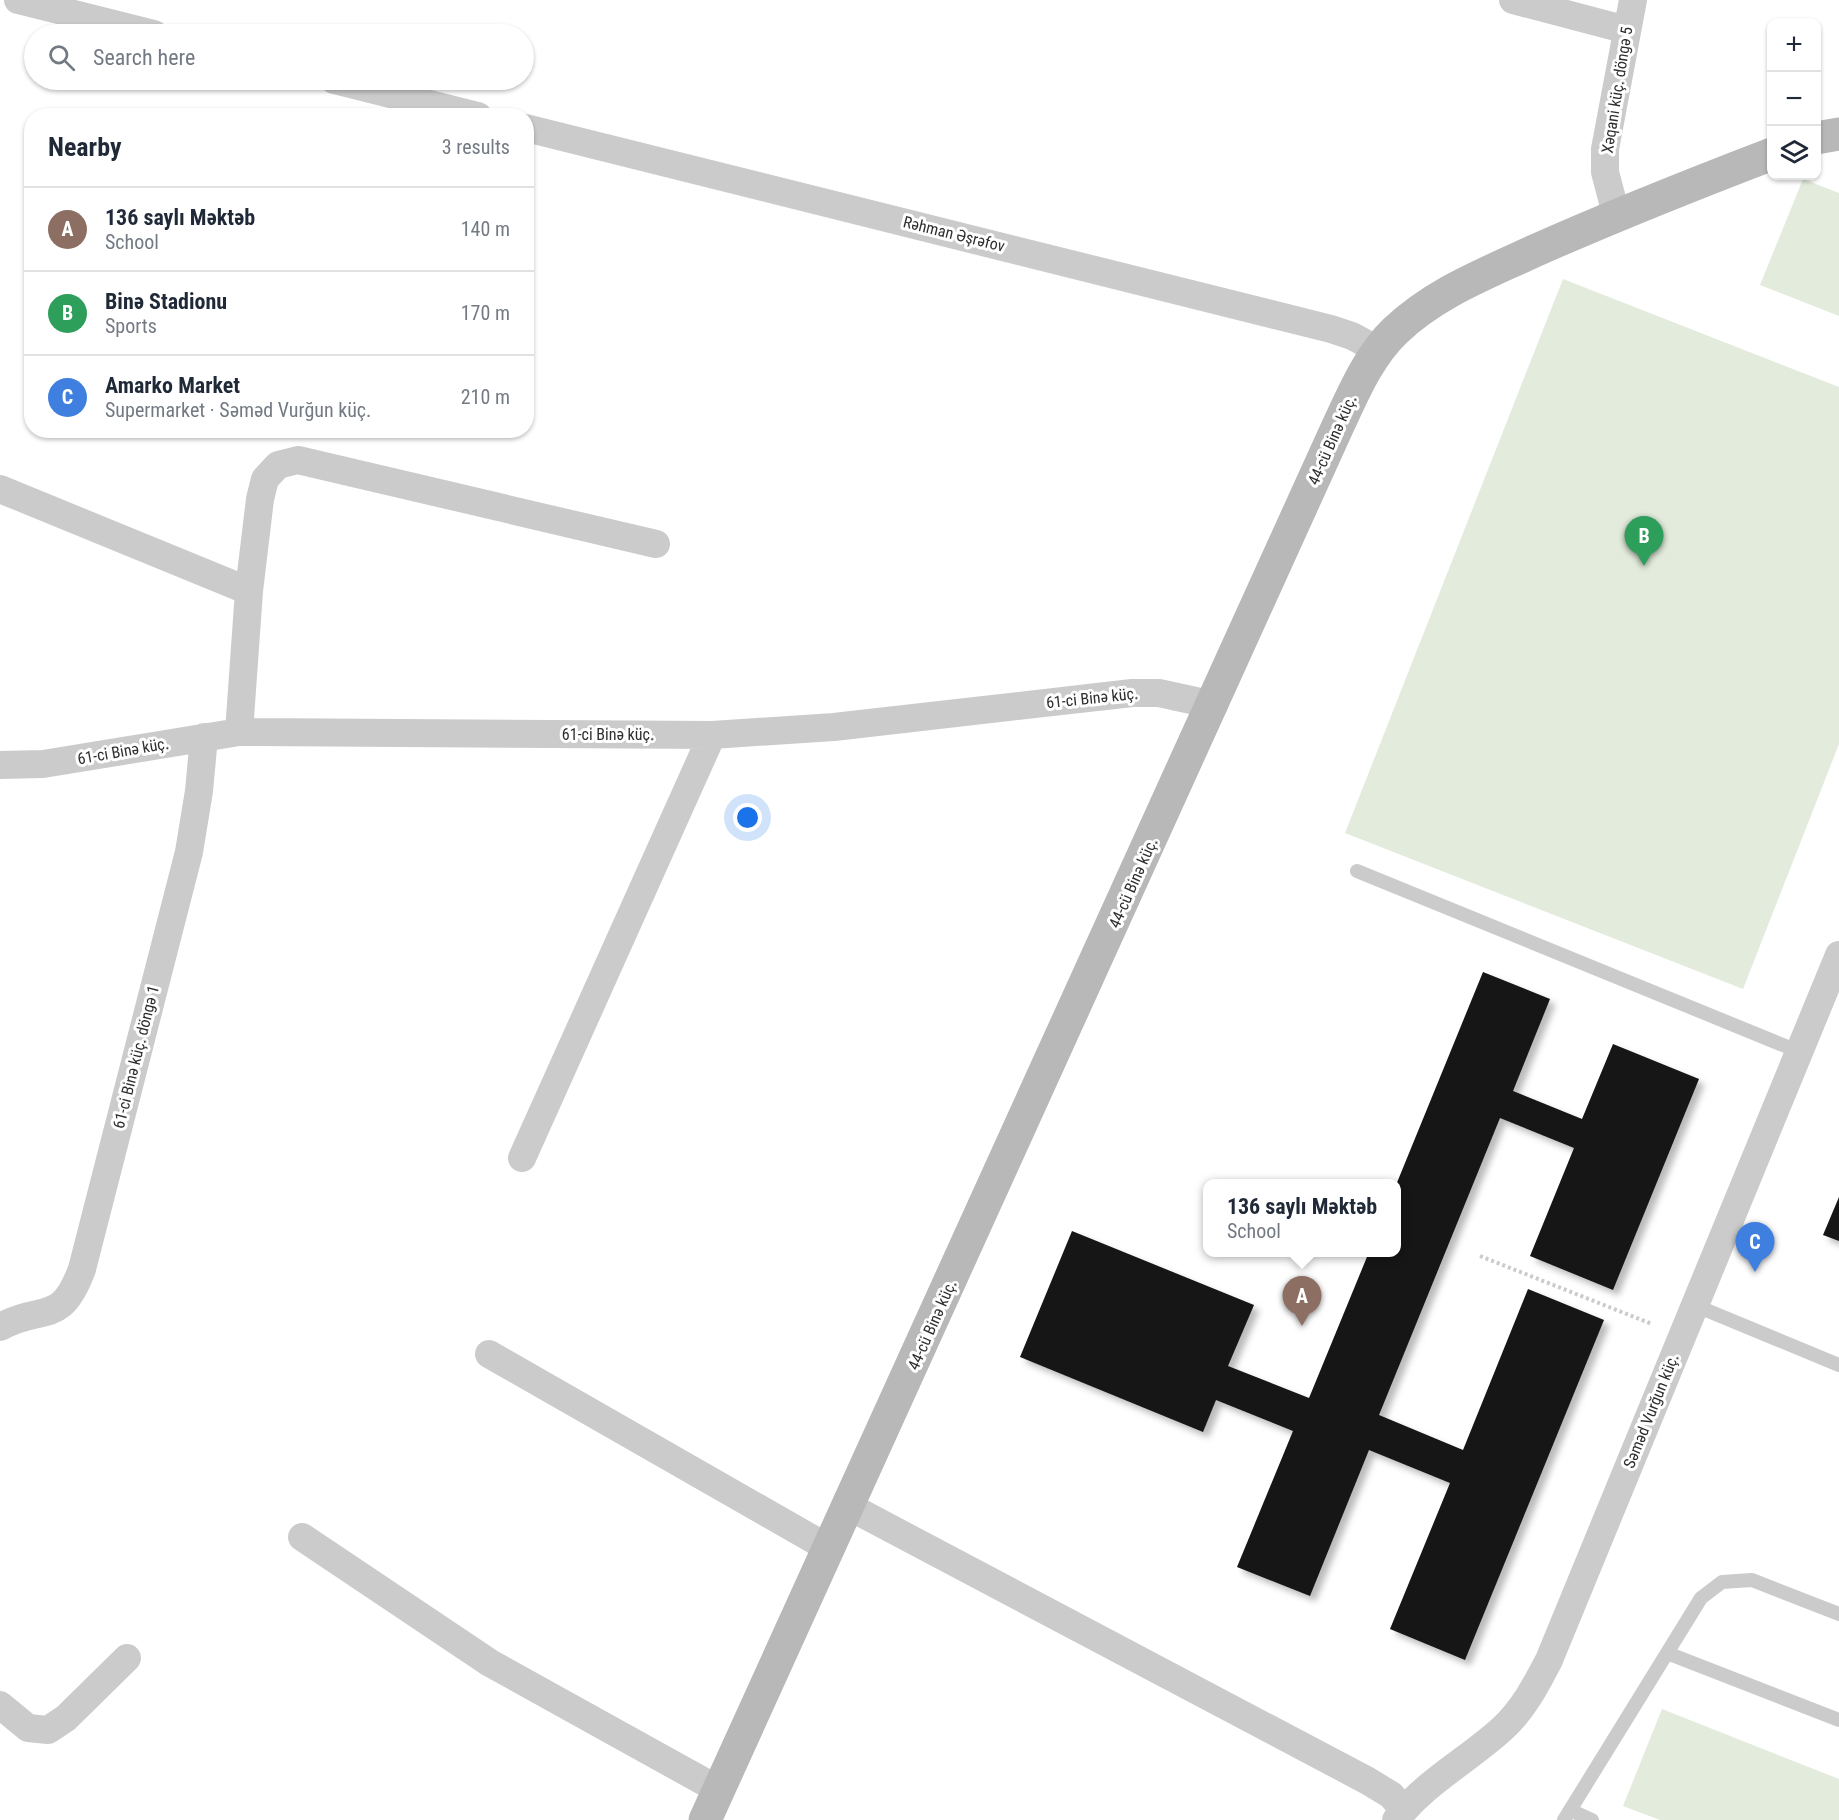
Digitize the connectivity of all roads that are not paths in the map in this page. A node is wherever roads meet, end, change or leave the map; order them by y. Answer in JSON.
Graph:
{"nodes":[{"id":1,"x":18,"y":0,"type":"edge"},
{"id":2,"x":1513,"y":0,"type":"edge"},
{"id":3,"x":1633,"y":0,"type":"edge"},
{"id":4,"x":114,"y":24,"type":"edge"},
{"id":5,"x":1627,"y":30,"type":"junction"},
{"id":6,"x":374,"y":90,"type":"edge"},
{"id":7,"x":446,"y":108,"type":"edge"},
{"id":8,"x":534,"y":130,"type":"edge"},
{"id":9,"x":1839,"y":134,"type":"edge"},
{"id":10,"x":1821,"y":137,"type":"edge"},
{"id":11,"x":1767,"y":156,"type":"edge"},
{"id":12,"x":1616,"y":214,"type":"junction"},
{"id":13,"x":1378,"y":350,"type":"junction"},
{"id":14,"x":0,"y":489,"type":"edge"},
{"id":15,"x":656,"y":544,"type":"dead end"},
{"id":16,"x":249,"y":591,"type":"junction"},
{"id":17,"x":1214,"y":705,"type":"junction"},
{"id":18,"x":239,"y":732,"type":"junction"},
{"id":19,"x":711,"y":735,"type":"junction"},
{"id":20,"x":204,"y":737,"type":"junction"},
{"id":21,"x":0,"y":765,"type":"edge"},
{"id":22,"x":1357,"y":871,"type":"dead end"},
{"id":23,"x":1839,"y":955,"type":"edge"},
{"id":24,"x":1800,"y":1052,"type":"junction"},
{"id":25,"x":522,"y":1158,"type":"dead end"},
{"id":26,"x":1694,"y":1305,"type":"junction"},
{"id":27,"x":4,"y":1319,"type":"edge"},
{"id":28,"x":489,"y":1354,"type":"dead end"},
{"id":29,"x":1839,"y":1365,"type":"edge"},
{"id":30,"x":850,"y":1507,"type":"junction"},
{"id":31,"x":302,"y":1537,"type":"dead end"},
{"id":32,"x":830,"y":1550,"type":"junction"},
{"id":33,"x":1839,"y":1614,"type":"edge"},
{"id":34,"x":1667,"y":1653,"type":"junction"},
{"id":35,"x":127,"y":1658,"type":"dead end"},
{"id":36,"x":0,"y":1705,"type":"edge"},
{"id":37,"x":1839,"y":1720,"type":"edge"},
{"id":38,"x":718,"y":1790,"type":"junction"},
{"id":39,"x":1400,"y":1815,"type":"edge"},
{"id":40,"x":1567,"y":1815,"type":"edge"},
{"id":41,"x":705,"y":1820,"type":"edge"},
{"id":42,"x":1592,"y":1820,"type":"edge"}],
"edges":[{"from":1,"to":4,"type":"street"},
{"from":2,"to":5,"type":"street"},
{"from":3,"to":5,"type":"street","name":"Xəqani küç. döngə 5"},
{"from":5,"to":12,"type":"street","name":"Xəqani küç. döngə 5"},
{"from":6,"to":7,"type":"street"},
{"from":8,"to":13,"type":"street","name":"Rəhman Əşrəfov"},
{"from":9,"to":10,"type":"street"},
{"from":11,"to":12,"type":"street","name":"44-cü Binə küç."},
{"from":12,"to":13,"type":"street","name":"44-cü Binə küç."},
{"from":13,"to":17,"type":"street","name":"44-cü Binə küç."},
{"from":14,"to":16,"type":"street"},
{"from":15,"to":16,"type":"street"},
{"from":16,"to":18,"type":"street"},
{"from":17,"to":19,"type":"street","name":"61-ci Binə küç."},
{"from":17,"to":30,"type":"street","name":"44-cü Binə küç."},
{"from":18,"to":19,"type":"street","name":"61-ci Binə küç."},
{"from":18,"to":20,"type":"street","name":"61-ci Binə küç."},
{"from":19,"to":25,"type":"street"},
{"from":20,"to":21,"type":"street","name":"61-ci Binə küç."},
{"from":20,"to":27,"type":"street","name":"61-ci Binə küç. döngə 1"},
{"from":22,"to":24,"type":"lane"},
{"from":23,"to":24,"type":"street","name":"Səməd Vurğun küç."},
{"from":24,"to":26,"type":"street","name":"Səməd Vurğun küç."},
{"from":26,"to":29,"type":"lane"},
{"from":26,"to":39,"type":"street","name":"Səməd Vurğun küç."},
{"from":28,"to":32,"type":"street"},
{"from":30,"to":32,"type":"street","name":"44-cü Binə küç."},
{"from":30,"to":39,"type":"street"},
{"from":31,"to":38,"type":"street"},
{"from":32,"to":38,"type":"street","name":"44-cü Binə küç."},
{"from":33,"to":34,"type":"lane"},
{"from":34,"to":37,"type":"lane"},
{"from":34,"to":40,"type":"lane"},
{"from":35,"to":36,"type":"street"},
{"from":38,"to":41,"type":"street","name":"44-cü Binə küç."},
{"from":40,"to":42,"type":"lane"}]}
